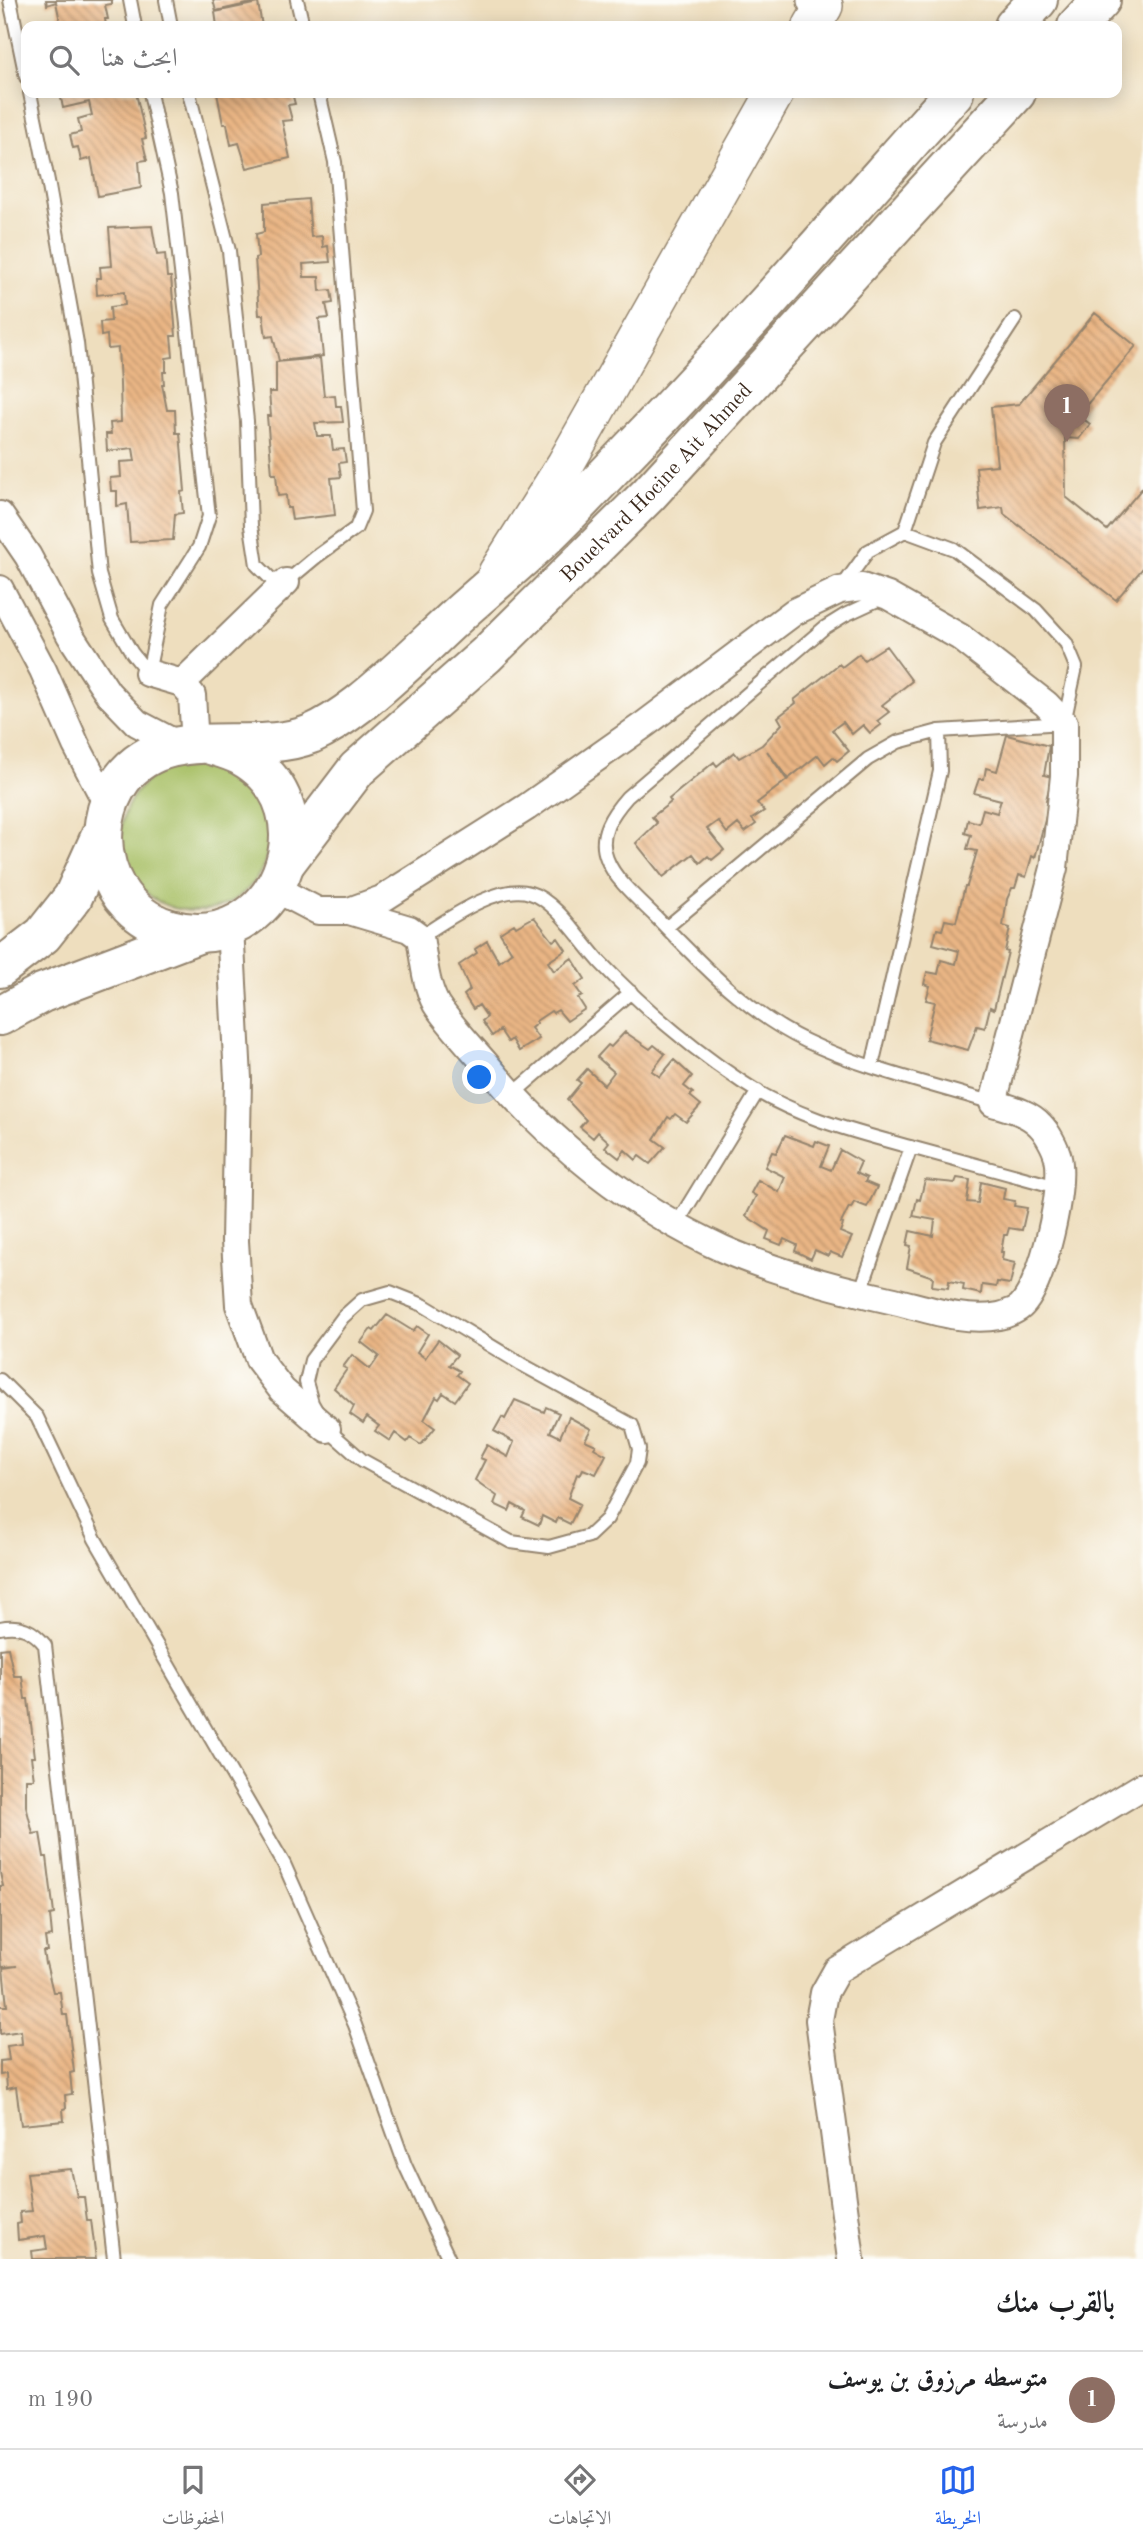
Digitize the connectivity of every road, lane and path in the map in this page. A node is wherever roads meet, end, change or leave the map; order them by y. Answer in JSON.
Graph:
{"nodes":[{"id":1,"x":10,"y":0,"type":"edge"},
{"id":2,"x":130,"y":0,"type":"edge"},
{"id":3,"x":166,"y":0,"type":"edge"},
{"id":4,"x":297,"y":0,"type":"edge"},
{"id":5,"x":1038,"y":0,"type":"edge"},
{"id":6,"x":1101,"y":0,"type":"edge"},
{"id":7,"x":134,"y":21,"type":"edge"},
{"id":8,"x":170,"y":21,"type":"edge"},
{"id":9,"x":302,"y":21,"type":"edge"},
{"id":10,"x":1019,"y":21,"type":"edge"},
{"id":11,"x":1082,"y":21,"type":"edge"},
{"id":12,"x":21,"y":53,"type":"edge"},
{"id":13,"x":31,"y":98,"type":"edge"},
{"id":14,"x":151,"y":98,"type":"edge"},
{"id":15,"x":190,"y":98,"type":"edge"},
{"id":16,"x":320,"y":98,"type":"edge"},
{"id":17,"x":772,"y":98,"type":"edge"},
{"id":18,"x":950,"y":98,"type":"edge"},
{"id":19,"x":1011,"y":98,"type":"edge"},
{"id":20,"x":1015,"y":319,"type":"dead end"},
{"id":21,"x":0,"y":514,"type":"edge"},
{"id":22,"x":905,"y":531,"type":"junction"},
{"id":23,"x":286,"y":582,"type":"junction"},
{"id":24,"x":0,"y":589,"type":"edge"},
{"id":25,"x":487,"y":589,"type":"junction"},
{"id":26,"x":839,"y":590,"type":"junction"},
{"id":27,"x":888,"y":596,"type":"junction"},
{"id":28,"x":148,"y":673,"type":"junction"},
{"id":29,"x":182,"y":683,"type":"junction"},
{"id":30,"x":1064,"y":723,"type":"junction"},
{"id":31,"x":939,"y":731,"type":"junction"},
{"id":32,"x":195,"y":745,"type":"junction"},
{"id":33,"x":104,"y":819,"type":"junction"},
{"id":34,"x":282,"y":875,"type":"junction"},
{"id":35,"x":349,"y":911,"type":"junction"},
{"id":36,"x":667,"y":928,"type":"junction"},
{"id":37,"x":215,"y":930,"type":"junction"},
{"id":38,"x":421,"y":937,"type":"junction"},
{"id":39,"x":0,"y":968,"type":"edge"},
{"id":40,"x":631,"y":992,"type":"junction"},
{"id":41,"x":0,"y":1016,"type":"edge"},
{"id":42,"x":872,"y":1066,"type":"junction"},
{"id":43,"x":758,"y":1091,"type":"junction"},
{"id":44,"x":512,"y":1095,"type":"junction"},
{"id":45,"x":993,"y":1103,"type":"junction"},
{"id":46,"x":911,"y":1147,"type":"junction"},
{"id":47,"x":1057,"y":1187,"type":"junction"},
{"id":48,"x":676,"y":1225,"type":"junction"},
{"id":49,"x":860,"y":1293,"type":"junction"},
{"id":50,"x":0,"y":1380,"type":"edge"},
{"id":51,"x":327,"y":1429,"type":"junction"},
{"id":52,"x":0,"y":1628,"type":"edge"},
{"id":53,"x":1143,"y":1786,"type":"edge"},
{"id":54,"x":114,"y":2259,"type":"edge"},
{"id":55,"x":449,"y":2259,"type":"edge"},
{"id":56,"x":851,"y":2259,"type":"edge"}],
"edges":[{"from":1,"to":12,"type":"lane"},
{"from":2,"to":7,"type":"lane"},
{"from":3,"to":8,"type":"lane"},
{"from":4,"to":9,"type":"lane"},
{"from":5,"to":10,"type":"main road"},
{"from":6,"to":11,"type":"main road"},
{"from":13,"to":28,"type":"lane"},
{"from":14,"to":28,"type":"lane"},
{"from":15,"to":23,"type":"lane"},
{"from":16,"to":23,"type":"lane"},
{"from":17,"to":25,"type":"street"},
{"from":18,"to":25,"type":"main road"},
{"from":19,"to":34,"type":"main road","name":"Bouelvard Hocine Ait Ahmed"},
{"from":20,"to":22,"type":"lane"},
{"from":21,"to":32,"type":"street"},
{"from":22,"to":26,"type":"lane"},
{"from":22,"to":30,"type":"lane"},
{"from":23,"to":29,"type":"street"},
{"from":24,"to":33,"type":"street"},
{"from":25,"to":32,"type":"main road"},
{"from":26,"to":27,"type":"street"},
{"from":26,"to":35,"type":"street"},
{"from":27,"to":30,"type":"street"},
{"from":27,"to":36,"type":"lane"},
{"from":28,"to":29,"type":"street"},
{"from":29,"to":32,"type":"street"},
{"from":30,"to":31,"type":"lane"},
{"from":30,"to":45,"type":"street"},
{"from":31,"to":36,"type":"lane"},
{"from":31,"to":42,"type":"lane"},
{"from":32,"to":33,"type":"main road"},
{"from":32,"to":34,"type":"main road"},
{"from":33,"to":37,"type":"main road"},
{"from":33,"to":39,"type":"main road"},
{"from":34,"to":35,"type":"street"},
{"from":34,"to":37,"type":"main road"},
{"from":35,"to":38,"type":"street"},
{"from":36,"to":42,"type":"lane"},
{"from":37,"to":41,"type":"main road"},
{"from":37,"to":51,"type":"street"},
{"from":38,"to":40,"type":"lane"},
{"from":38,"to":44,"type":"street"},
{"from":40,"to":43,"type":"lane"},
{"from":40,"to":44,"type":"lane"},
{"from":42,"to":45,"type":"lane"},
{"from":43,"to":46,"type":"lane"},
{"from":43,"to":48,"type":"lane"},
{"from":44,"to":48,"type":"street"},
{"from":45,"to":47,"type":"street"},
{"from":46,"to":47,"type":"lane"},
{"from":46,"to":49,"type":"lane"},
{"from":47,"to":49,"type":"street"},
{"from":48,"to":49,"type":"street"},
{"from":50,"to":55,"type":"lane"},
{"from":51,"to":51,"type":"lane"},
{"from":52,"to":54,"type":"lane"},
{"from":53,"to":56,"type":"street"}]}
